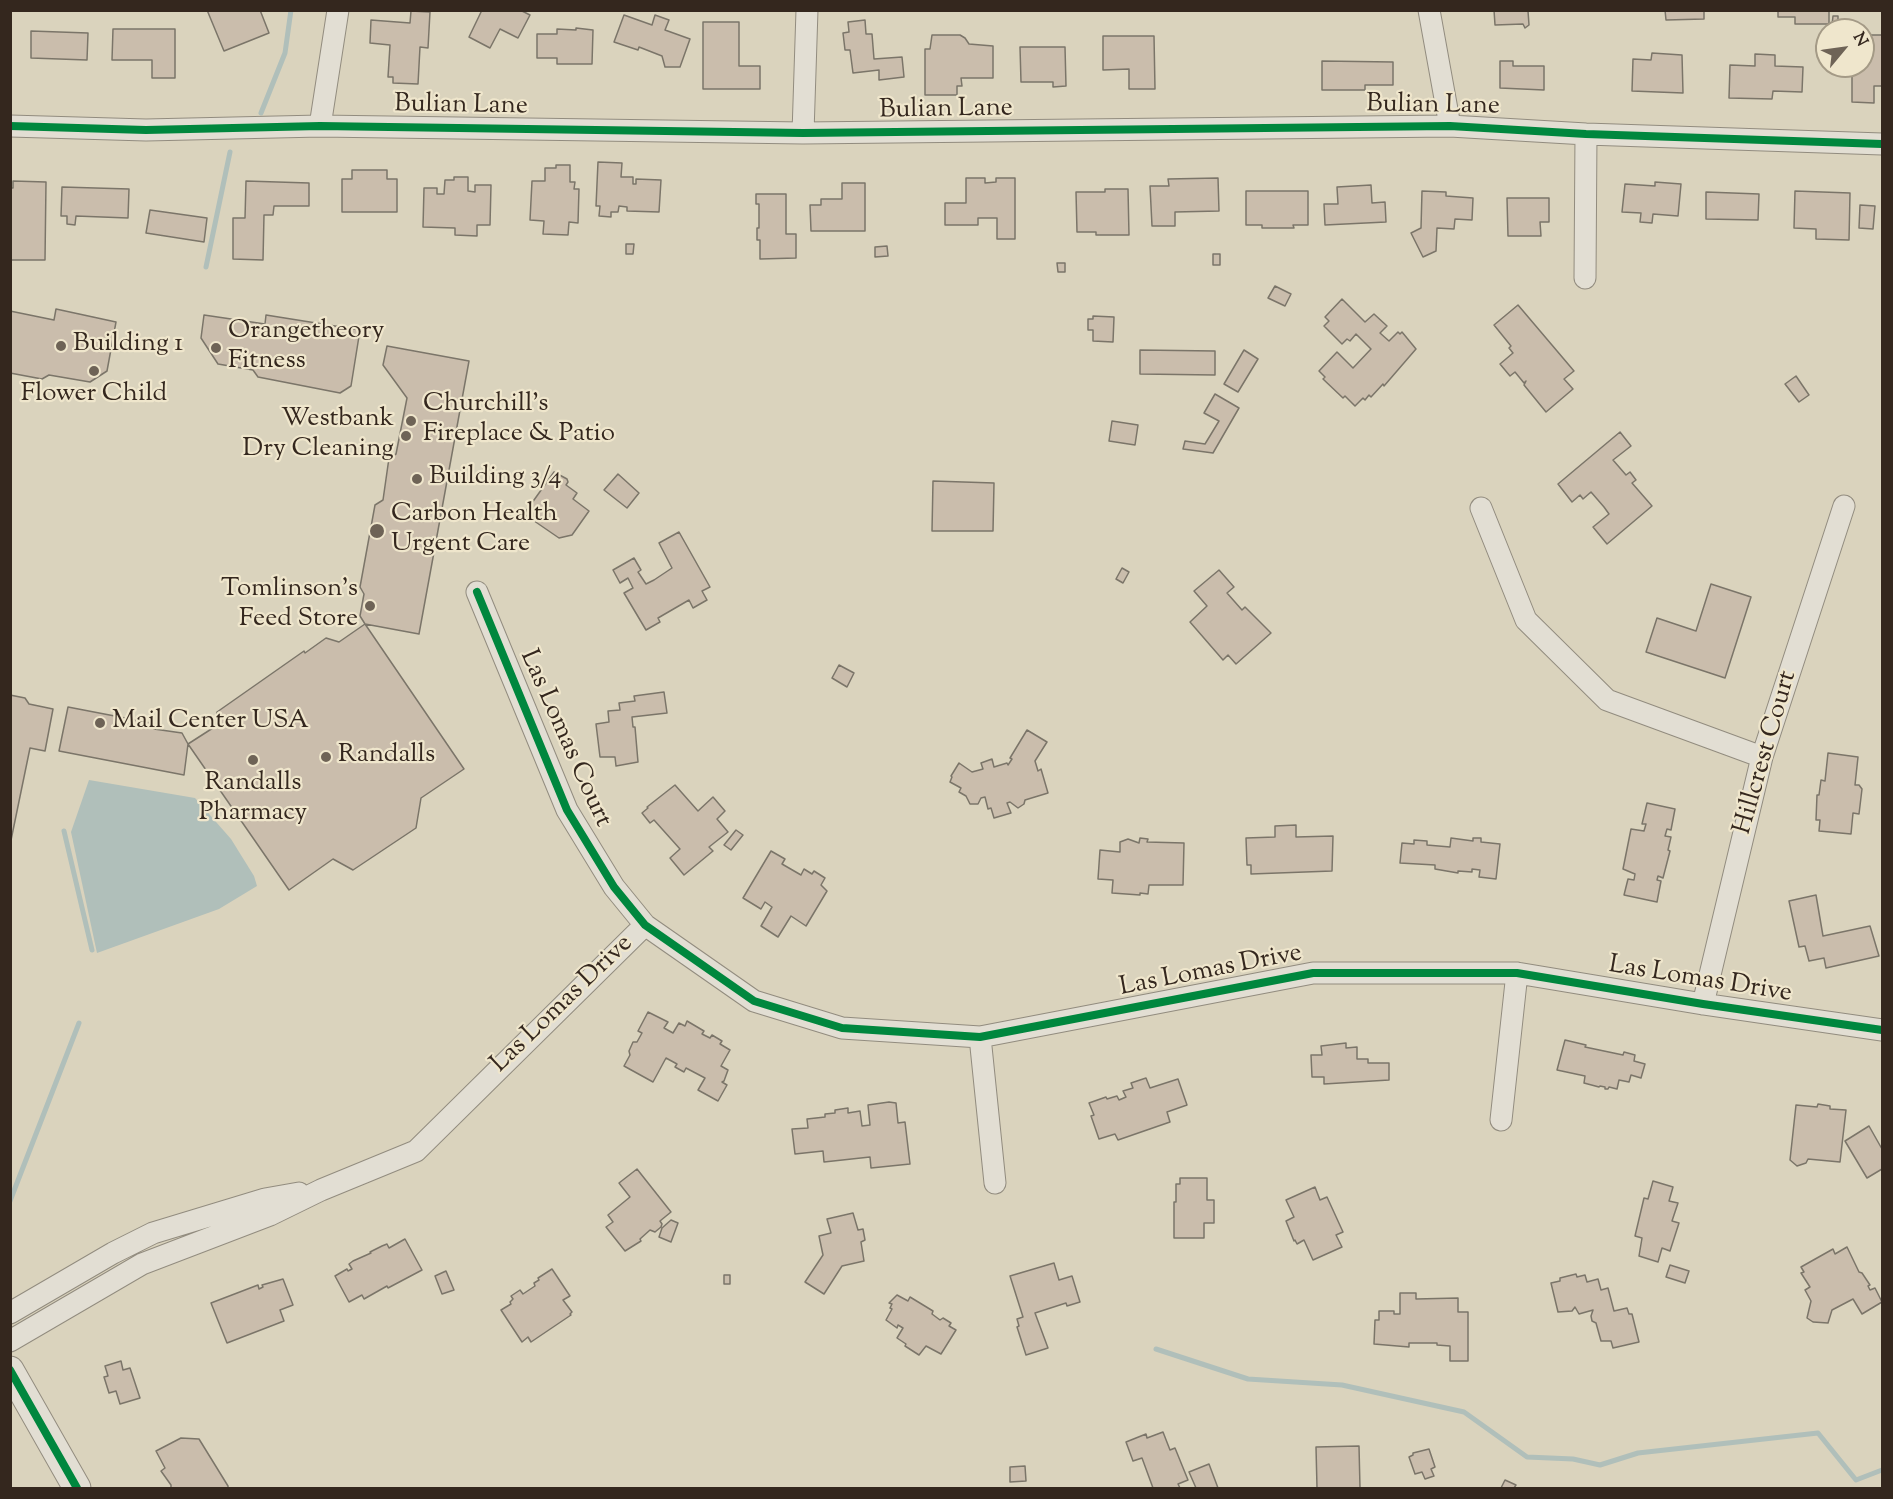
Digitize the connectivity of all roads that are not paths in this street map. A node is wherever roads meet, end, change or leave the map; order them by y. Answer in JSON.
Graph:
{"nodes":[{"id":1,"x":338,"y":10,"type":"edge"},
{"id":2,"x":807,"y":10,"type":"edge"},
{"id":3,"x":1429,"y":10,"type":"edge"},
{"id":4,"x":10,"y":126,"type":"edge"},
{"id":5,"x":320,"y":126,"type":"junction"},
{"id":6,"x":1450,"y":126,"type":"junction"},
{"id":7,"x":803,"y":134,"type":"junction"},
{"id":8,"x":1586,"y":134,"type":"junction"},
{"id":9,"x":1882,"y":144,"type":"edge"},
{"id":10,"x":1585,"y":278,"type":"dead end"},
{"id":11,"x":1844,"y":506,"type":"dead end"},
{"id":12,"x":1481,"y":508,"type":"dead end"},
{"id":13,"x":477,"y":592,"type":"dead end"},
{"id":14,"x":1762,"y":757,"type":"junction"},
{"id":15,"x":645,"y":925,"type":"junction"},
{"id":16,"x":1517,"y":973,"type":"junction"},
{"id":17,"x":1703,"y":1004,"type":"junction"},
{"id":18,"x":1882,"y":1030,"type":"edge"},
{"id":19,"x":980,"y":1037,"type":"junction"},
{"id":20,"x":1501,"y":1120,"type":"dead end"},
{"id":21,"x":995,"y":1183,"type":"dead end"},
{"id":22,"x":321,"y":1190,"type":"junction"},
{"id":23,"x":10,"y":1313,"type":"edge"},
{"id":24,"x":10,"y":1341,"type":"edge"},
{"id":25,"x":10,"y":1370,"type":"edge"},
{"id":26,"x":77,"y":1488,"type":"edge"}],
"edges":[{"from":1,"to":5,"type":"street"},
{"from":2,"to":7,"type":"street"},
{"from":3,"to":6,"type":"street"},
{"from":4,"to":5,"type":"street","name":"Bulian Lane"},
{"from":5,"to":7,"type":"street","name":"Bulian Lane"},
{"from":6,"to":7,"type":"street","name":"Bulian Lane"},
{"from":6,"to":8,"type":"street","name":"Bulian Lane"},
{"from":8,"to":9,"type":"street","name":"Bulian Lane"},
{"from":8,"to":10,"type":"street"},
{"from":11,"to":14,"type":"street","name":"Hillcrest Court"},
{"from":12,"to":14,"type":"street"},
{"from":13,"to":15,"type":"street","name":"Las Lomas Court"},
{"from":14,"to":17,"type":"street","name":"Hillcrest Court"},
{"from":15,"to":19,"type":"street","name":"Las Lomas Drive"},
{"from":15,"to":22,"type":"street","name":"Las Lomas Drive"},
{"from":16,"to":17,"type":"street","name":"Las Lomas Drive"},
{"from":16,"to":19,"type":"street","name":"Las Lomas Drive"},
{"from":16,"to":20,"type":"street"},
{"from":17,"to":18,"type":"street","name":"Las Lomas Drive"},
{"from":19,"to":21,"type":"street"},
{"from":22,"to":23,"type":"street","name":"Las Lomas Drive"},
{"from":22,"to":24,"type":"street","name":"Las Lomas Drive"},
{"from":25,"to":26,"type":"street"}]}
